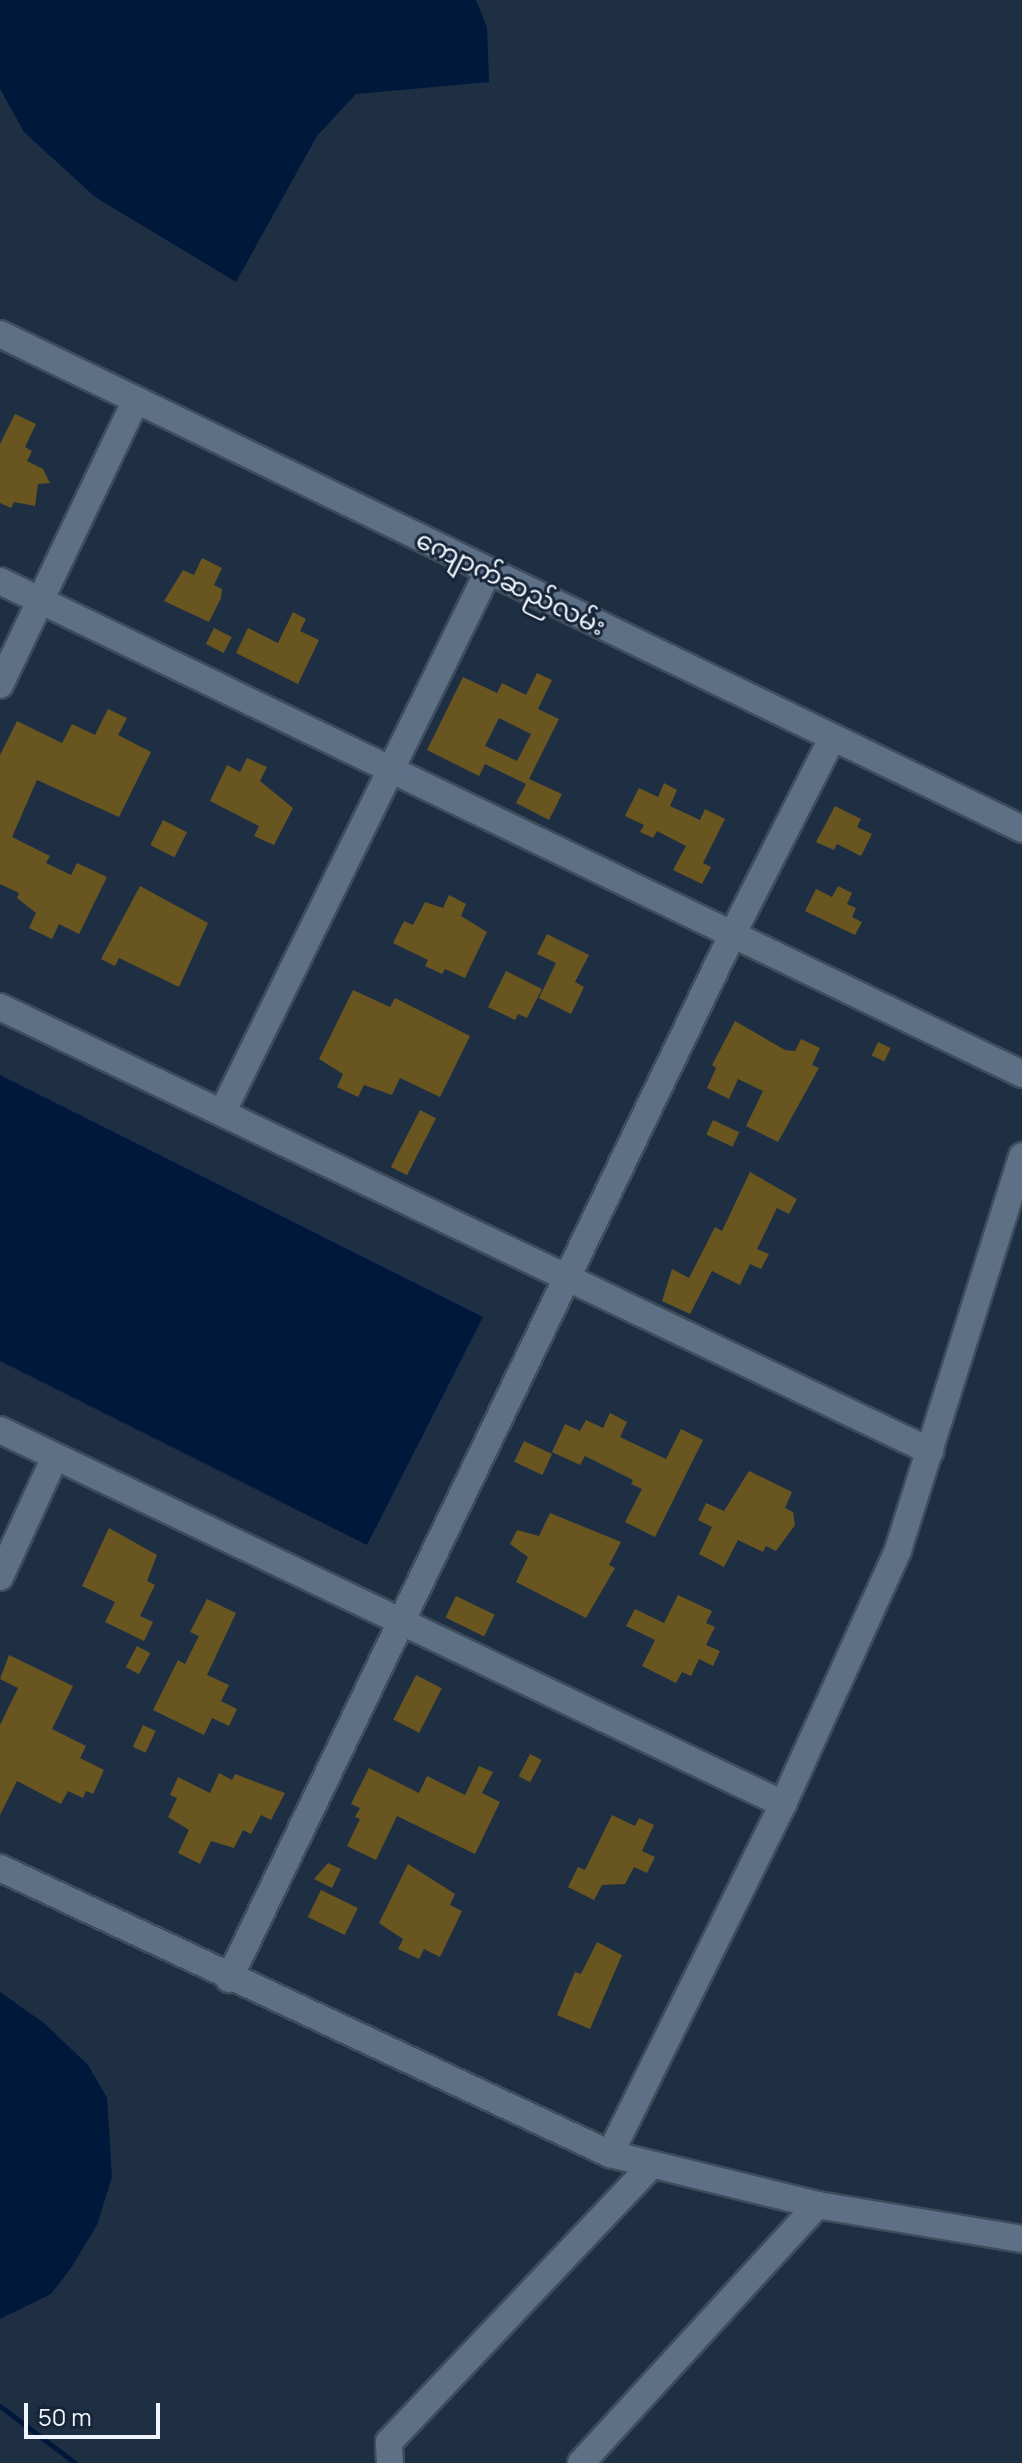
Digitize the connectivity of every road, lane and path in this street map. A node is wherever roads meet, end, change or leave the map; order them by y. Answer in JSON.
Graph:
{"nodes":[{"id":1,"x":0,"y":334,"type":"edge"},
{"id":2,"x":136,"y":400,"type":"junction"},
{"id":3,"x":488,"y":572,"type":"junction"},
{"id":4,"x":0,"y":581,"type":"edge"},
{"id":5,"x":40,"y":601,"type":"junction"},
{"id":6,"x":0,"y":685,"type":"edge"},
{"id":7,"x":832,"y":739,"type":"junction"},
{"id":8,"x":389,"y":767,"type":"junction"},
{"id":9,"x":1022,"y":829,"type":"edge"},
{"id":10,"x":733,"y":933,"type":"junction"},
{"id":11,"x":0,"y":1007,"type":"edge"},
{"id":12,"x":1022,"y":1074,"type":"edge"},
{"id":13,"x":222,"y":1113,"type":"junction"},
{"id":14,"x":1022,"y":1156,"type":"edge"},
{"id":15,"x":569,"y":1279,"type":"junction"},
{"id":16,"x":0,"y":1430,"type":"edge"},
{"id":17,"x":930,"y":1451,"type":"junction"},
{"id":18,"x":55,"y":1457,"type":"junction"},
{"id":19,"x":0,"y":1577,"type":"edge"},
{"id":20,"x":403,"y":1623,"type":"junction"},
{"id":21,"x":783,"y":1804,"type":"junction"},
{"id":22,"x":0,"y":1868,"type":"edge"},
{"id":23,"x":229,"y":1979,"type":"junction"},
{"id":24,"x":610,"y":2154,"type":"junction"},
{"id":25,"x":650,"y":2167,"type":"junction"},
{"id":26,"x":817,"y":2205,"type":"junction"},
{"id":27,"x":1022,"y":2239,"type":"edge"},
{"id":28,"x":390,"y":2463,"type":"edge"},
{"id":29,"x":581,"y":2463,"type":"edge"}],
"edges":[{"from":1,"to":2,"type":"street","name":"ကျောက်ဆည်လမ်း"},
{"from":2,"to":3,"type":"street","name":"ကျောက်ဆည်လမ်း"},
{"from":2,"to":5,"type":"street"},
{"from":3,"to":7,"type":"street","name":"ကျောက်ဆည်လမ်း"},
{"from":3,"to":8,"type":"street"},
{"from":4,"to":5,"type":"street"},
{"from":5,"to":6,"type":"street"},
{"from":5,"to":8,"type":"street"},
{"from":7,"to":9,"type":"street","name":"ကျောက်ဆည်လမ်း"},
{"from":7,"to":10,"type":"street"},
{"from":8,"to":10,"type":"street"},
{"from":8,"to":13,"type":"street"},
{"from":10,"to":12,"type":"street"},
{"from":10,"to":15,"type":"street"},
{"from":11,"to":13,"type":"street"},
{"from":13,"to":15,"type":"street"},
{"from":14,"to":17,"type":"street"},
{"from":15,"to":17,"type":"street"},
{"from":15,"to":20,"type":"street"},
{"from":16,"to":18,"type":"street"},
{"from":17,"to":21,"type":"street"},
{"from":18,"to":19,"type":"street"},
{"from":18,"to":20,"type":"street"},
{"from":20,"to":21,"type":"street"},
{"from":20,"to":23,"type":"street"},
{"from":21,"to":24,"type":"street"},
{"from":22,"to":23,"type":"street"},
{"from":23,"to":24,"type":"street"},
{"from":24,"to":25,"type":"street"},
{"from":25,"to":26,"type":"street"},
{"from":25,"to":28,"type":"street"},
{"from":26,"to":27,"type":"street"},
{"from":26,"to":29,"type":"street"}]}
